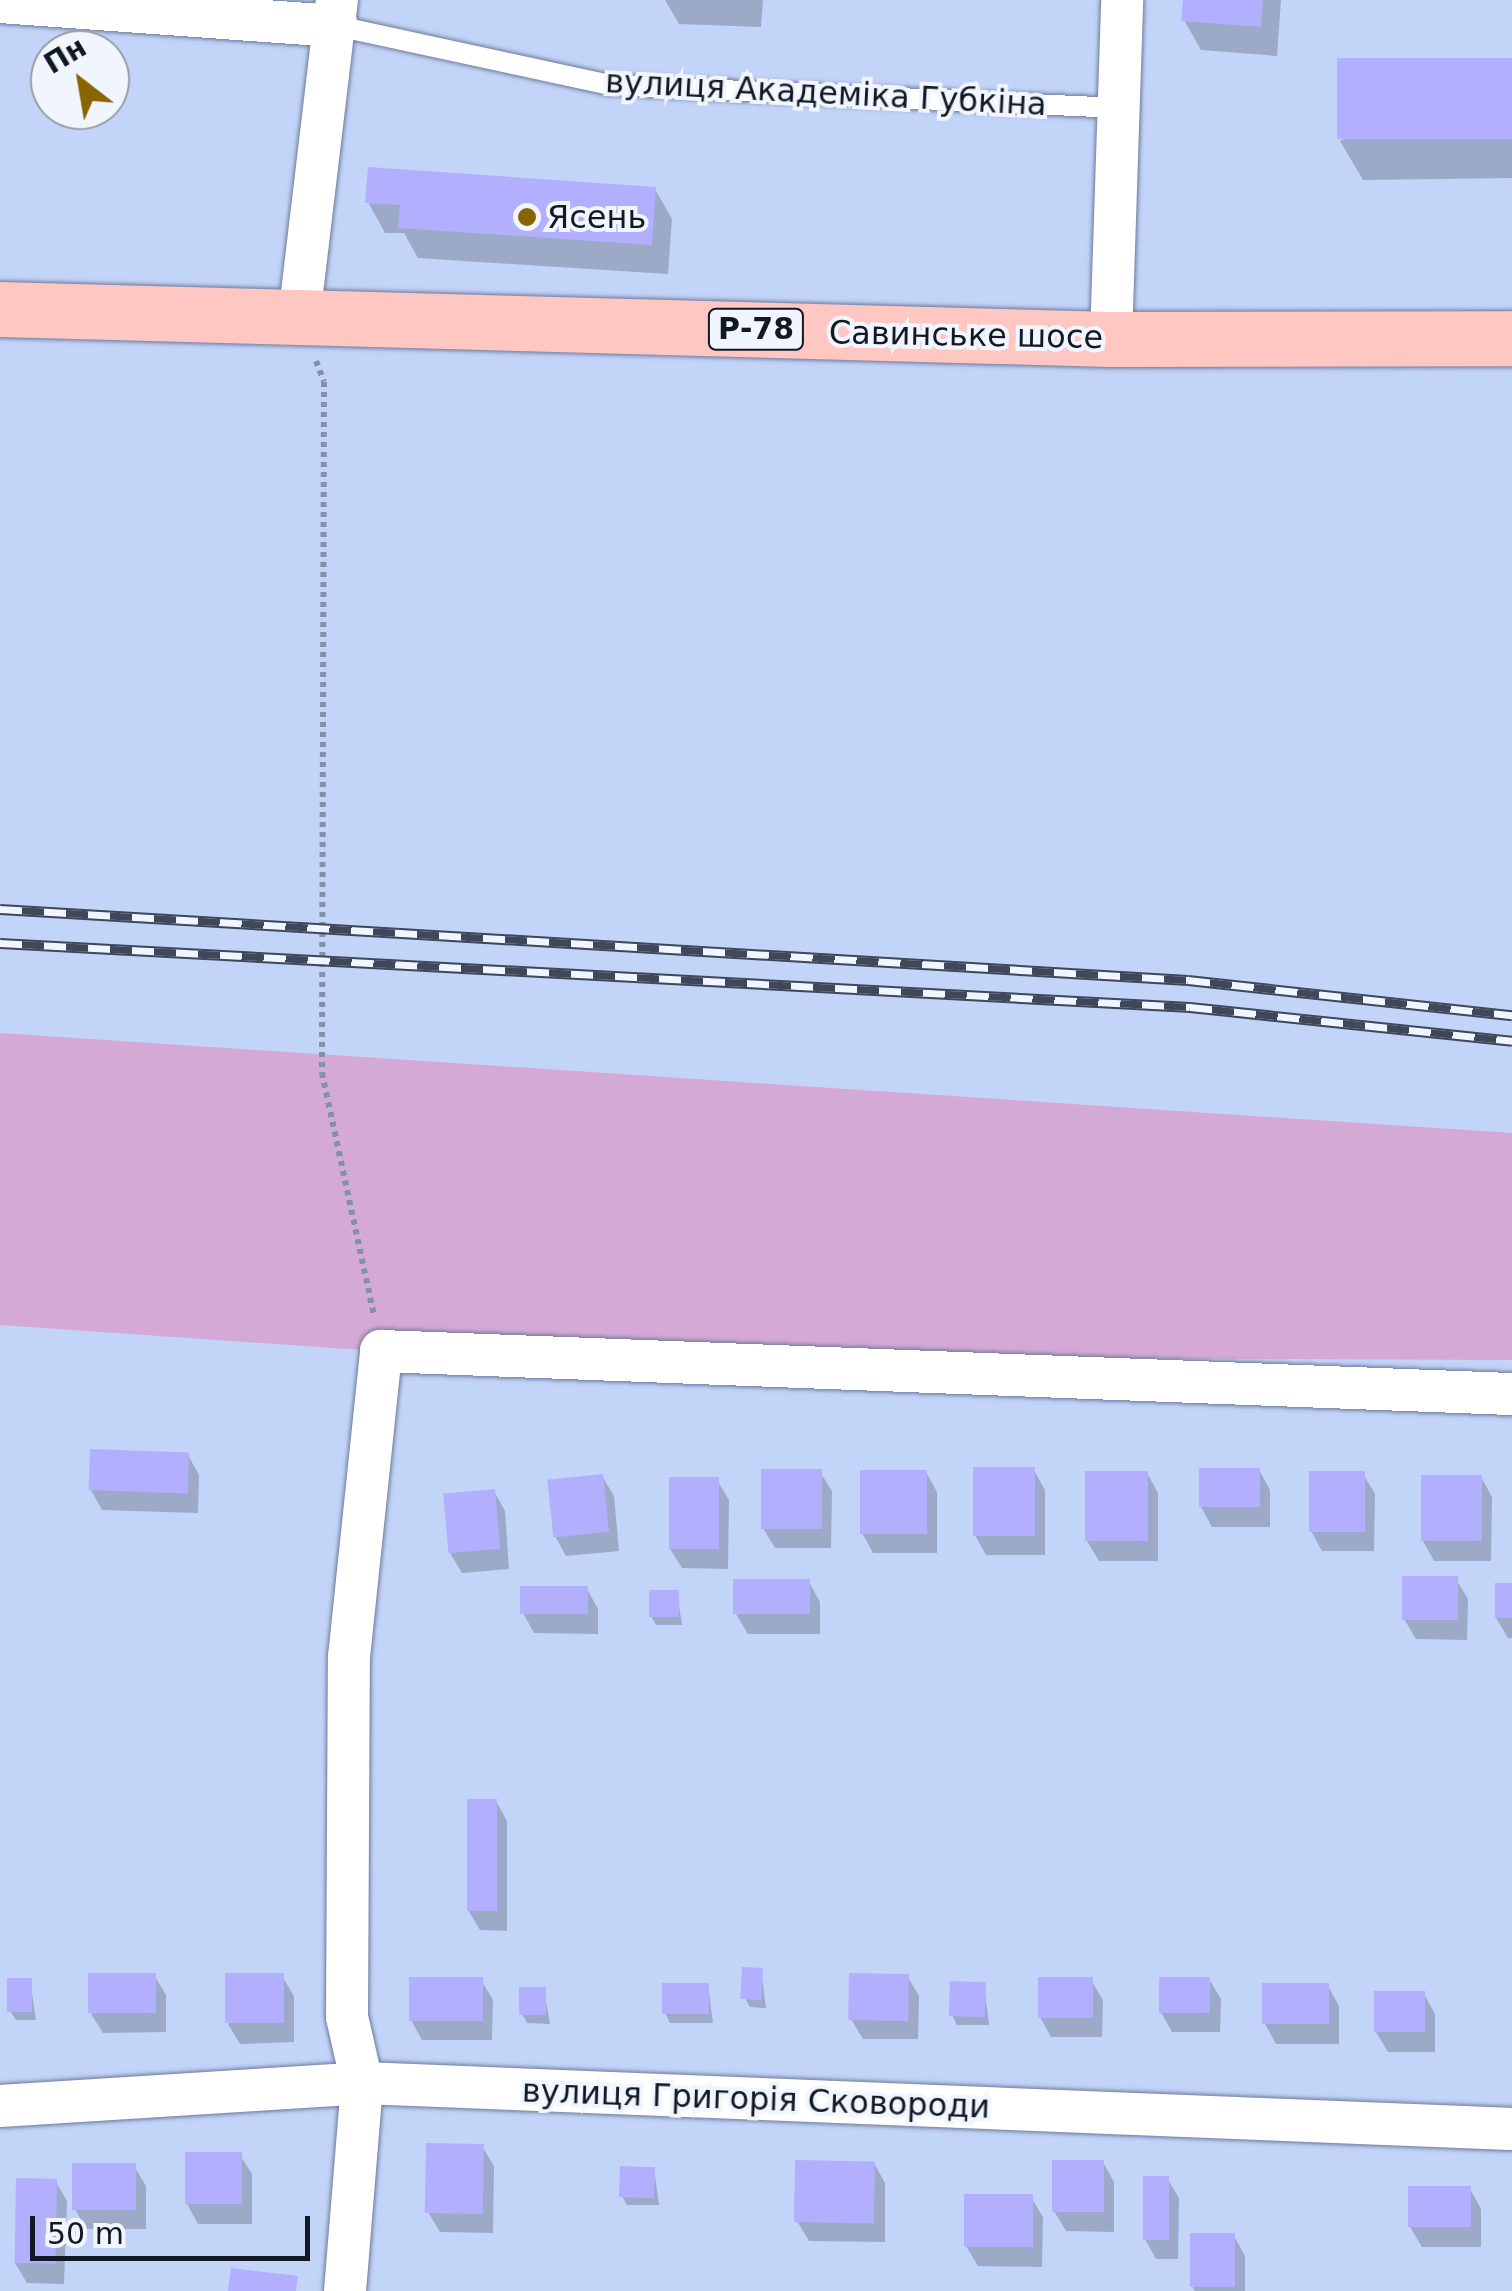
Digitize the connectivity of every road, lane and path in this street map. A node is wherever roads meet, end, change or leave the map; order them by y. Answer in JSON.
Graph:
{"nodes":[{"id":1,"x":1122,"y":0,"type":"edge"},
{"id":2,"x":0,"y":2,"type":"edge"},
{"id":3,"x":145,"y":7,"type":"edge"},
{"id":4,"x":337,"y":13,"type":"edge"},
{"id":5,"x":1118,"y":108,"type":"junction"},
{"id":6,"x":0,"y":309,"type":"edge"},
{"id":7,"x":299,"y":318,"type":"junction"},
{"id":8,"x":1512,"y":338,"type":"edge"},
{"id":9,"x":1111,"y":339,"type":"junction"},
{"id":10,"x":381,"y":1351,"type":"junction"},
{"id":11,"x":1512,"y":1394,"type":"edge"},
{"id":12,"x":362,"y":2083,"type":"junction"},
{"id":13,"x":0,"y":2106,"type":"edge"},
{"id":14,"x":1512,"y":2128,"type":"edge"},
{"id":15,"x":345,"y":2291,"type":"edge"}],
"edges":[{"from":1,"to":5,"type":"street"},
{"from":2,"to":3,"type":"street","name":"вулиця Академіка Губкіна"},
{"from":3,"to":4,"type":"street","name":"вулиця Академіка Губкіна"},
{"from":4,"to":5,"type":"lane","name":"вулиця Академіка Губкіна"},
{"from":4,"to":7,"type":"street"},
{"from":5,"to":9,"type":"street"},
{"from":6,"to":7,"type":"main road","name":"Савинське шосе","number":"Р-78"},
{"from":7,"to":9,"type":"main road","name":"Савинське шосе","number":"Р-78"},
{"from":7,"to":10,"type":"path"},
{"from":8,"to":9,"type":"main road","name":"Савинське шосе","number":"Р-78"},
{"from":10,"to":11,"type":"street"},
{"from":10,"to":12,"type":"street"},
{"from":12,"to":13,"type":"street","name":"вулиця Григорія Сковороди"},
{"from":12,"to":14,"type":"street","name":"вулиця Григорія Сковороди"},
{"from":12,"to":15,"type":"street"}]}
